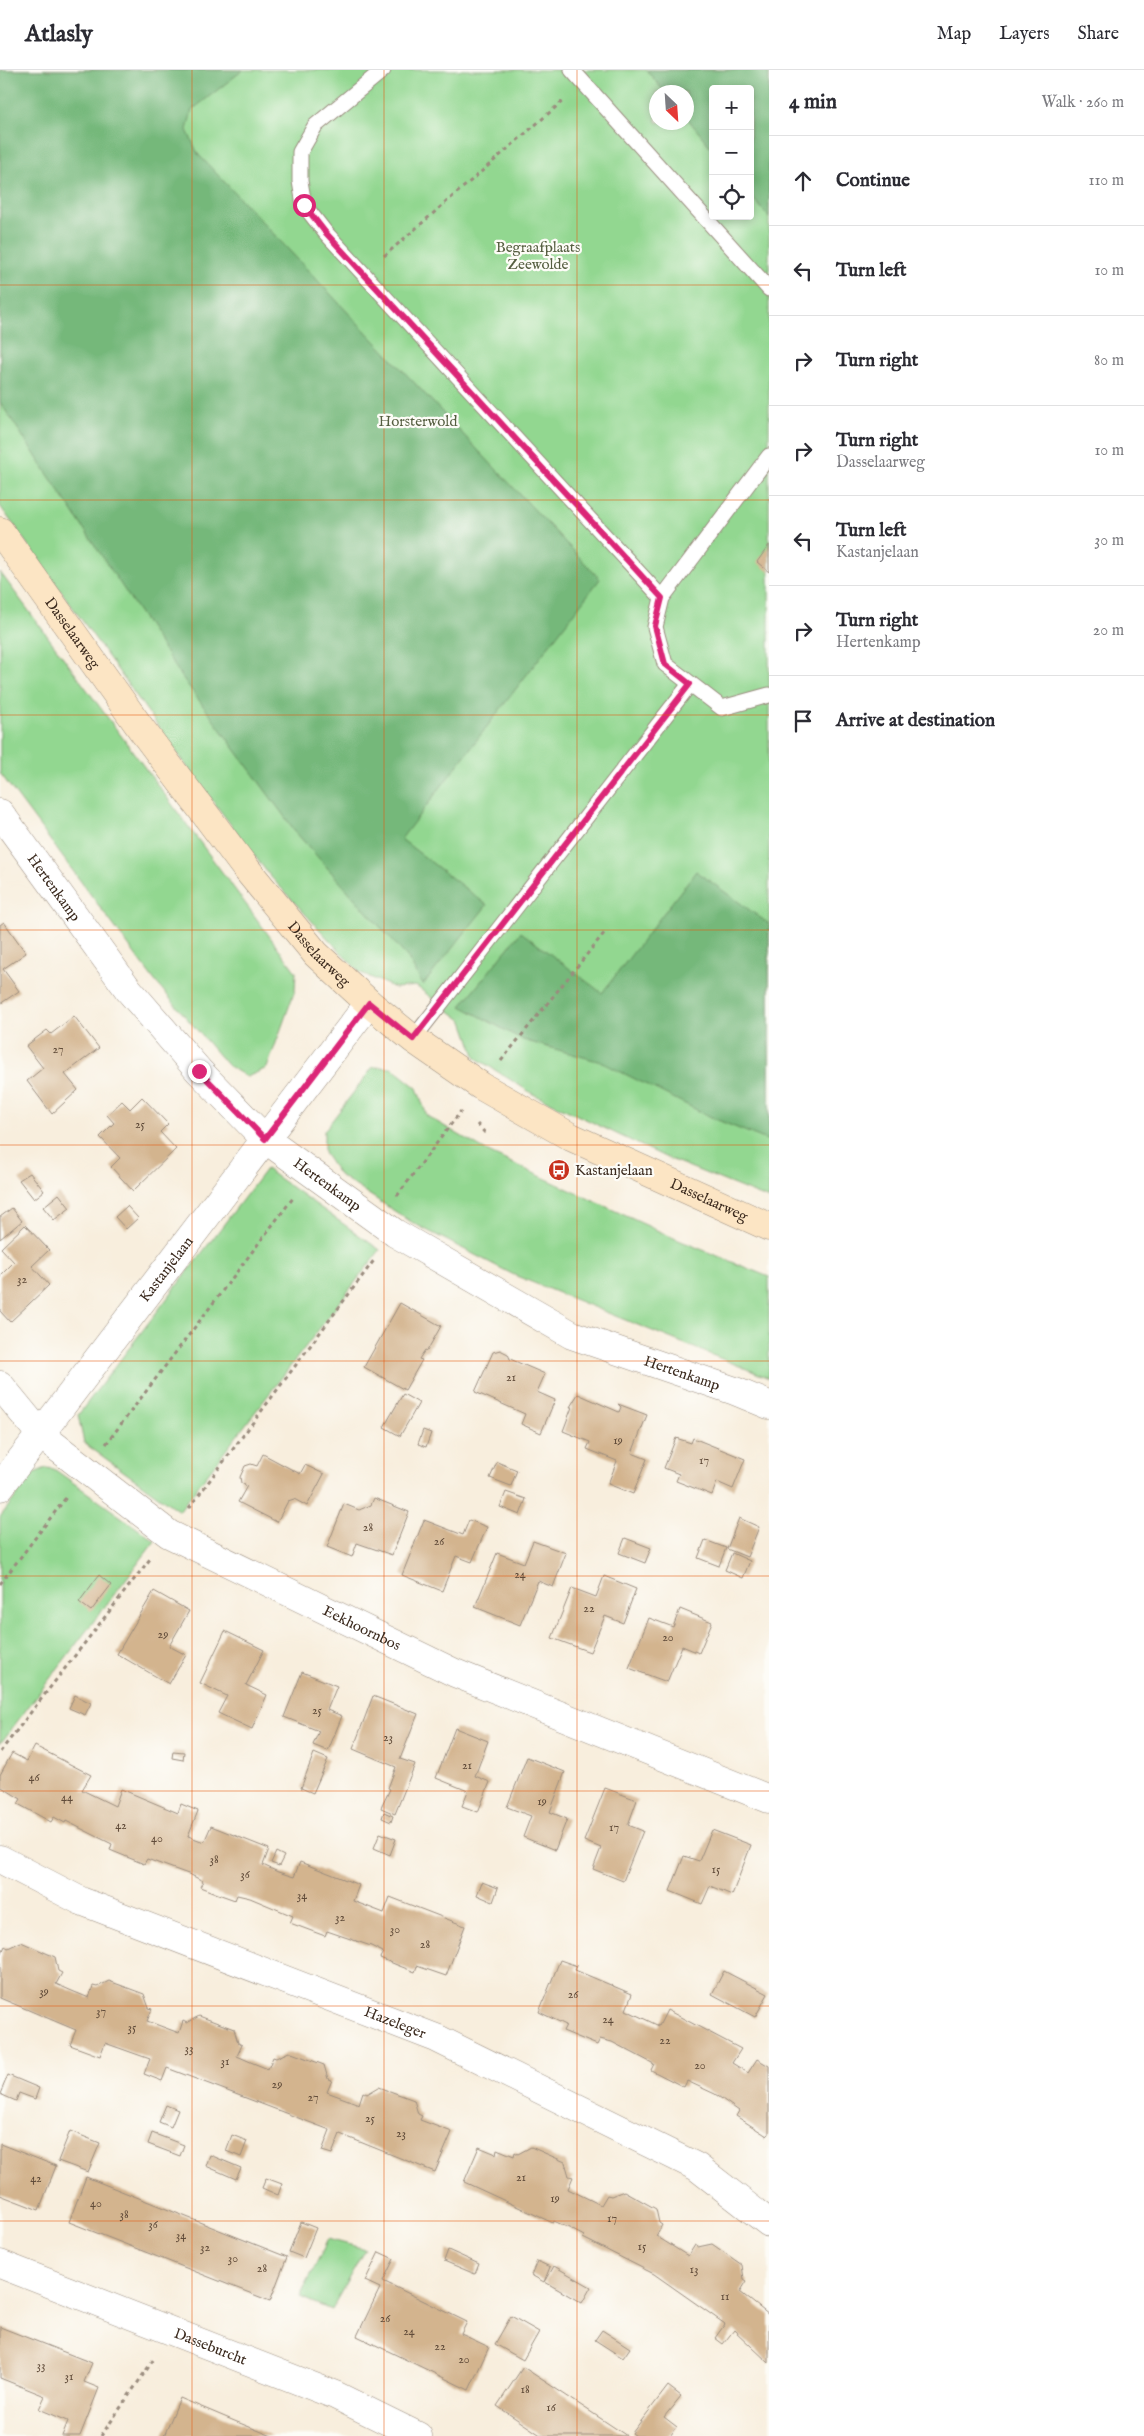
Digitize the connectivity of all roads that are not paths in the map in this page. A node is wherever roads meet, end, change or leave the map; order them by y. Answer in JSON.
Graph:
{"nodes":[{"id":1,"x":383,"y":70,"type":"edge"},
{"id":2,"x":572,"y":70,"type":"edge"},
{"id":3,"x":769,"y":289,"type":"edge"},
{"id":4,"x":769,"y":456,"type":"edge"},
{"id":5,"x":0,"y":531,"type":"edge"},
{"id":6,"x":662,"y":598,"type":"junction"},
{"id":7,"x":690,"y":684,"type":"junction"},
{"id":8,"x":769,"y":696,"type":"edge"},
{"id":9,"x":0,"y":813,"type":"edge"},
{"id":10,"x":369,"y":1003,"type":"junction"},
{"id":11,"x":413,"y":1039,"type":"junction"},
{"id":12,"x":265,"y":1139,"type":"junction"},
{"id":13,"x":769,"y":1226,"type":"edge"},
{"id":14,"x":0,"y":1385,"type":"edge"},
{"id":15,"x":769,"y":1405,"type":"edge"},
{"id":16,"x":41,"y":1435,"type":"junction"},
{"id":17,"x":0,"y":1487,"type":"edge"},
{"id":18,"x":769,"y":1798,"type":"edge"},
{"id":19,"x":0,"y":1859,"type":"edge"},
{"id":20,"x":769,"y":2223,"type":"edge"},
{"id":21,"x":0,"y":2264,"type":"edge"},
{"id":22,"x":418,"y":2436,"type":"edge"}],
"edges":[{"from":1,"to":6,"type":"lane"},
{"from":2,"to":3,"type":"lane"},
{"from":4,"to":6,"type":"lane"},
{"from":5,"to":10,"type":"street","name":"Dasselaarweg"},
{"from":6,"to":7,"type":"lane"},
{"from":7,"to":8,"type":"lane"},
{"from":7,"to":11,"type":"lane"},
{"from":9,"to":12,"type":"street","name":"Hertenkamp"},
{"from":10,"to":11,"type":"street","name":"Dasselaarweg"},
{"from":10,"to":12,"type":"street","name":"Kastanjelaan"},
{"from":11,"to":13,"type":"street","name":"Dasselaarweg"},
{"from":12,"to":15,"type":"street","name":"Hertenkamp"},
{"from":12,"to":16,"type":"street","name":"Kastanjelaan"},
{"from":14,"to":16,"type":"street","name":"Eekhoornbos"},
{"from":16,"to":17,"type":"street","name":"Kastanjelaan"},
{"from":16,"to":18,"type":"street","name":"Eekhoornbos"},
{"from":19,"to":20,"type":"street","name":"Hazeleger"},
{"from":21,"to":22,"type":"street","name":"Dasseburcht"}]}
